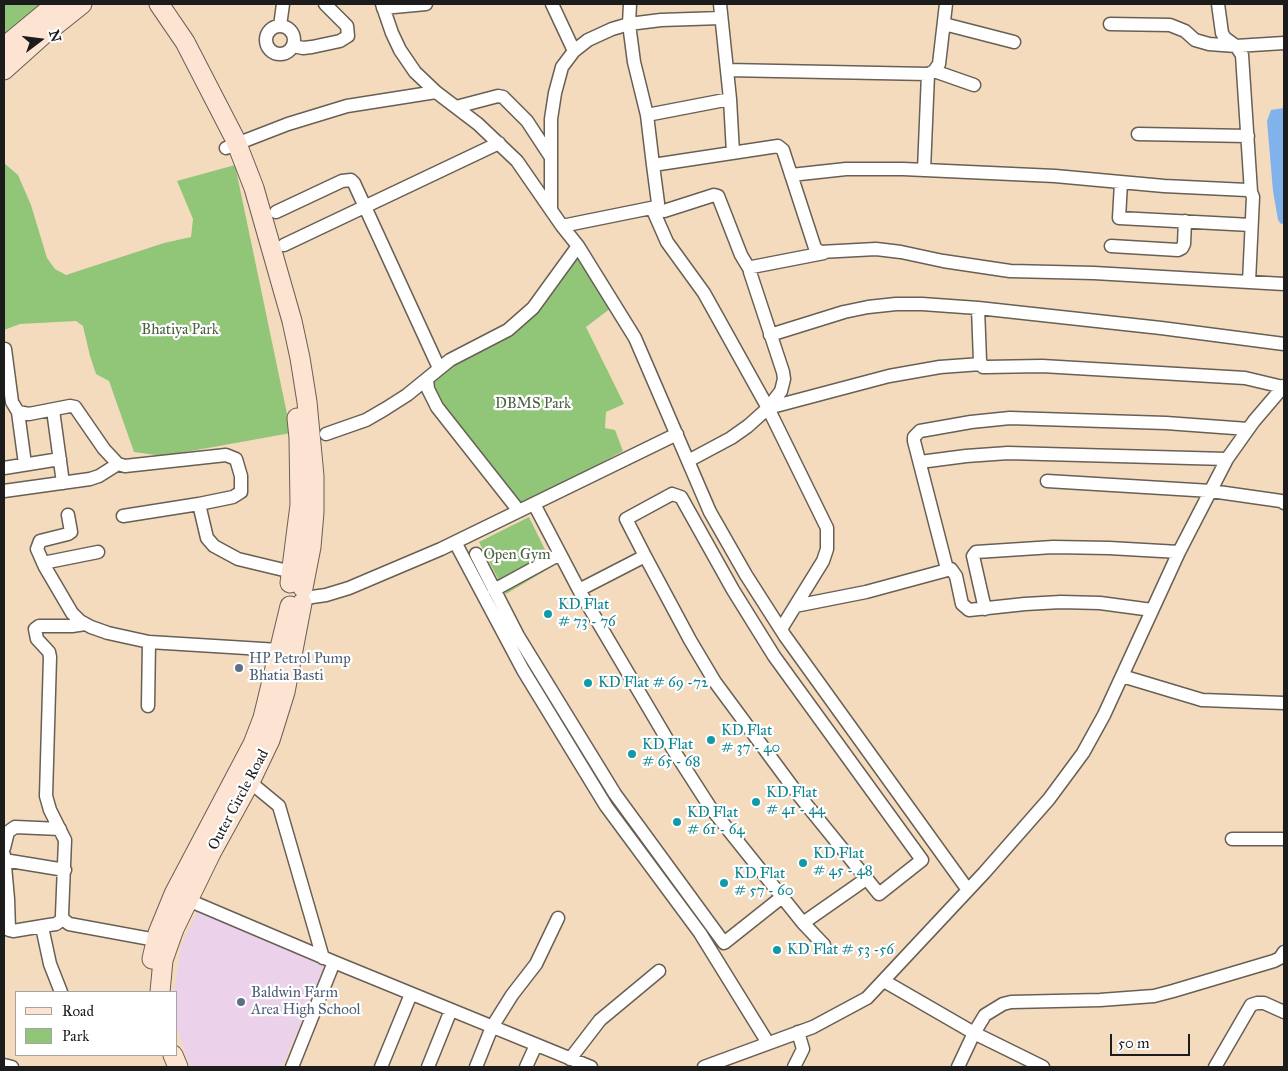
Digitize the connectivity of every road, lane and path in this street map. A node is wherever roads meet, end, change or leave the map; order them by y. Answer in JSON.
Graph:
{"nodes":[{"id":1,"x":56,"y":4,"type":"edge"},
{"id":2,"x":82,"y":4,"type":"edge"},
{"id":3,"x":146,"y":4,"type":"edge"},
{"id":4,"x":159,"y":4,"type":"edge"},
{"id":5,"x":283,"y":4,"type":"edge"},
{"id":6,"x":326,"y":4,"type":"edge"},
{"id":7,"x":426,"y":4,"type":"edge"},
{"id":8,"x":552,"y":4,"type":"edge"},
{"id":9,"x":630,"y":4,"type":"edge"},
{"id":10,"x":720,"y":4,"type":"edge"},
{"id":11,"x":946,"y":4,"type":"edge"},
{"id":12,"x":1218,"y":4,"type":"edge"},
{"id":13,"x":382,"y":6,"type":"edge"},
{"id":14,"x":721,"y":18,"type":"junction"},
{"id":15,"x":629,"y":24,"type":"junction"},
{"id":16,"x":944,"y":24,"type":"junction"},
{"id":17,"x":1110,"y":24,"type":"dead end"},
{"id":18,"x":280,"y":26,"type":"junction"},
{"id":19,"x":1014,"y":42,"type":"dead end"},
{"id":20,"x":1284,"y":44,"type":"edge"},
{"id":21,"x":293,"y":46,"type":"junction"},
{"id":22,"x":1236,"y":46,"type":"junction"},
{"id":23,"x":4,"y":47,"type":"edge"},
{"id":24,"x":574,"y":51,"type":"junction"},
{"id":25,"x":4,"y":70,"type":"edge"},
{"id":26,"x":727,"y":70,"type":"junction"},
{"id":27,"x":931,"y":73,"type":"junction"},
{"id":28,"x":974,"y":85,"type":"dead end"},
{"id":29,"x":436,"y":92,"type":"junction"},
{"id":30,"x":730,"y":99,"type":"junction"},
{"id":31,"x":456,"y":107,"type":"junction"},
{"id":32,"x":647,"y":115,"type":"junction"},
{"id":33,"x":1138,"y":134,"type":"dead end"},
{"id":34,"x":1248,"y":136,"type":"junction"},
{"id":35,"x":499,"y":143,"type":"junction"},
{"id":36,"x":231,"y":146,"type":"junction"},
{"id":37,"x":733,"y":153,"type":"junction"},
{"id":38,"x":550,"y":156,"type":"junction"},
{"id":39,"x":653,"y":165,"type":"junction"},
{"id":40,"x":924,"y":170,"type":"junction"},
{"id":41,"x":791,"y":175,"type":"junction"},
{"id":42,"x":1121,"y":183,"type":"junction"},
{"id":43,"x":1251,"y":192,"type":"junction"},
{"id":44,"x":364,"y":206,"type":"junction"},
{"id":45,"x":658,"y":209,"type":"junction"},
{"id":46,"x":551,"y":210,"type":"junction"},
{"id":47,"x":276,"y":212,"type":"dead end"},
{"id":48,"x":1185,"y":221,"type":"junction"},
{"id":49,"x":1251,"y":225,"type":"junction"},
{"id":50,"x":562,"y":226,"type":"junction"},
{"id":51,"x":284,"y":245,"type":"dead end"},
{"id":52,"x":578,"y":246,"type":"junction"},
{"id":53,"x":1111,"y":246,"type":"dead end"},
{"id":54,"x":824,"y":253,"type":"junction"},
{"id":55,"x":750,"y":270,"type":"junction"},
{"id":56,"x":1249,"y":282,"type":"junction"},
{"id":57,"x":1284,"y":284,"type":"edge"},
{"id":58,"x":978,"y":308,"type":"junction"},
{"id":59,"x":770,"y":335,"type":"junction"},
{"id":60,"x":1284,"y":344,"type":"edge"},
{"id":61,"x":5,"y":349,"type":"dead end"},
{"id":62,"x":981,"y":364,"type":"junction"},
{"id":63,"x":439,"y":368,"type":"junction"},
{"id":64,"x":427,"y":379,"type":"junction"},
{"id":65,"x":1284,"y":386,"type":"edge"},
{"id":66,"x":768,"y":408,"type":"junction"},
{"id":67,"x":53,"y":410,"type":"junction"},
{"id":68,"x":18,"y":412,"type":"junction"},
{"id":69,"x":1248,"y":429,"type":"junction"},
{"id":70,"x":326,"y":434,"type":"dead end"},
{"id":71,"x":677,"y":434,"type":"junction"},
{"id":72,"x":60,"y":459,"type":"junction"},
{"id":73,"x":1227,"y":459,"type":"junction"},
{"id":74,"x":688,"y":461,"type":"junction"},
{"id":75,"x":920,"y":462,"type":"junction"},
{"id":76,"x":25,"y":464,"type":"junction"},
{"id":77,"x":118,"y":464,"type":"junction"},
{"id":78,"x":4,"y":468,"type":"edge"},
{"id":79,"x":1047,"y":481,"type":"dead end"},
{"id":80,"x":63,"y":483,"type":"junction"},
{"id":81,"x":4,"y":491,"type":"edge"},
{"id":82,"x":1211,"y":491,"type":"junction"},
{"id":83,"x":1284,"y":503,"type":"edge"},
{"id":84,"x":199,"y":504,"type":"junction"},
{"id":85,"x":534,"y":504,"type":"junction"},
{"id":86,"x":519,"y":511,"type":"junction"},
{"id":87,"x":68,"y":515,"type":"dead end"},
{"id":88,"x":123,"y":516,"type":"dead end"},
{"id":89,"x":455,"y":542,"type":"junction"},
{"id":90,"x":98,"y":552,"type":"dead end"},
{"id":91,"x":1179,"y":552,"type":"junction"},
{"id":92,"x":476,"y":554,"type":"dead end"},
{"id":93,"x":560,"y":554,"type":"junction"},
{"id":94,"x":645,"y":556,"type":"junction"},
{"id":95,"x":43,"y":563,"type":"junction"},
{"id":96,"x":948,"y":569,"type":"junction"},
{"id":97,"x":494,"y":590,"type":"junction"},
{"id":98,"x":579,"y":590,"type":"junction"},
{"id":99,"x":297,"y":592,"type":"junction"},
{"id":100,"x":795,"y":606,"type":"junction"},
{"id":101,"x":985,"y":608,"type":"junction"},
{"id":102,"x":1152,"y":610,"type":"junction"},
{"id":103,"x":85,"y":624,"type":"junction"},
{"id":104,"x":781,"y":629,"type":"junction"},
{"id":105,"x":149,"y":642,"type":"junction"},
{"id":106,"x":279,"y":650,"type":"junction"},
{"id":107,"x":1122,"y":676,"type":"junction"},
{"id":108,"x":1284,"y":703,"type":"edge"},
{"id":109,"x":148,"y":706,"type":"dead end"},
{"id":110,"x":250,"y":782,"type":"junction"},
{"id":111,"x":60,"y":829,"type":"junction"},
{"id":112,"x":1232,"y":839,"type":"dead end"},
{"id":113,"x":1284,"y":839,"type":"edge"},
{"id":114,"x":4,"y":848,"type":"edge"},
{"id":115,"x":4,"y":855,"type":"edge"},
{"id":116,"x":4,"y":860,"type":"edge"},
{"id":117,"x":65,"y":870,"type":"junction"},
{"id":118,"x":866,"y":879,"type":"junction"},
{"id":119,"x":968,"y":890,"type":"junction"},
{"id":120,"x":181,"y":897,"type":"junction"},
{"id":121,"x":782,"y":898,"type":"junction"},
{"id":122,"x":558,"y":918,"type":"dead end"},
{"id":123,"x":63,"y":919,"type":"junction"},
{"id":124,"x":803,"y":923,"type":"junction"},
{"id":125,"x":42,"y":927,"type":"junction"},
{"id":126,"x":156,"y":940,"type":"junction"},
{"id":127,"x":824,"y":945,"type":"dead end"},
{"id":128,"x":1284,"y":952,"type":"edge"},
{"id":129,"x":329,"y":960,"type":"junction"},
{"id":130,"x":659,"y":971,"type":"dead end"},
{"id":131,"x":884,"y":981,"type":"junction"},
{"id":132,"x":61,"y":991,"type":"edge"},
{"id":133,"x":148,"y":991,"type":"edge"},
{"id":134,"x":160,"y":991,"type":"edge"},
{"id":135,"x":411,"y":994,"type":"junction"},
{"id":136,"x":451,"y":1010,"type":"junction"},
{"id":137,"x":1284,"y":1012,"type":"edge"},
{"id":138,"x":492,"y":1027,"type":"junction"},
{"id":139,"x":798,"y":1032,"type":"junction"},
{"id":140,"x":974,"y":1033,"type":"junction"},
{"id":141,"x":768,"y":1043,"type":"junction"},
{"id":142,"x":536,"y":1045,"type":"junction"},
{"id":143,"x":572,"y":1062,"type":"edge"},
{"id":144,"x":4,"y":1065,"type":"edge"},
{"id":145,"x":712,"y":1066,"type":"edge"},
{"id":146,"x":12,"y":1067,"type":"edge"},
{"id":147,"x":292,"y":1067,"type":"edge"},
{"id":148,"x":381,"y":1067,"type":"edge"},
{"id":149,"x":428,"y":1067,"type":"edge"},
{"id":150,"x":476,"y":1067,"type":"edge"},
{"id":151,"x":526,"y":1067,"type":"edge"},
{"id":152,"x":591,"y":1067,"type":"edge"},
{"id":153,"x":794,"y":1067,"type":"edge"},
{"id":154,"x":958,"y":1067,"type":"edge"},
{"id":155,"x":1043,"y":1067,"type":"edge"},
{"id":156,"x":1214,"y":1067,"type":"edge"}],
"edges":[{"from":1,"to":23,"type":"main road"},
{"from":2,"to":25,"type":"main road"},
{"from":3,"to":36,"type":"main road"},
{"from":4,"to":36,"type":"main road"},
{"from":5,"to":18,"type":"street"},
{"from":6,"to":21,"type":"street"},
{"from":7,"to":13,"type":"street"},
{"from":8,"to":24,"type":"street"},
{"from":9,"to":15,"type":"street"},
{"from":10,"to":14,"type":"street"},
{"from":11,"to":16,"type":"street"},
{"from":12,"to":22,"type":"street"},
{"from":13,"to":29,"type":"street"},
{"from":14,"to":15,"type":"street"},
{"from":14,"to":26,"type":"street"},
{"from":15,"to":24,"type":"street"},
{"from":15,"to":32,"type":"street"},
{"from":16,"to":19,"type":"street"},
{"from":16,"to":27,"type":"street"},
{"from":17,"to":22,"type":"street"},
{"from":18,"to":21,"type":"street"},
{"from":18,"to":21,"type":"street"},
{"from":20,"to":22,"type":"street"},
{"from":22,"to":34,"type":"street"},
{"from":24,"to":38,"type":"street"},
{"from":26,"to":27,"type":"street"},
{"from":26,"to":30,"type":"street"},
{"from":27,"to":28,"type":"street"},
{"from":27,"to":40,"type":"street"},
{"from":29,"to":31,"type":"street"},
{"from":29,"to":36,"type":"street"},
{"from":30,"to":32,"type":"street"},
{"from":30,"to":37,"type":"street"},
{"from":31,"to":35,"type":"street"},
{"from":31,"to":38,"type":"street"},
{"from":32,"to":39,"type":"street"},
{"from":33,"to":34,"type":"street"},
{"from":34,"to":43,"type":"street"},
{"from":35,"to":44,"type":"street"},
{"from":35,"to":46,"type":"street"},
{"from":36,"to":99,"type":"main road"},
{"from":37,"to":39,"type":"street"},
{"from":37,"to":41,"type":"street"},
{"from":38,"to":46,"type":"street"},
{"from":39,"to":45,"type":"street"},
{"from":40,"to":41,"type":"street"},
{"from":40,"to":42,"type":"street"},
{"from":41,"to":54,"type":"street"},
{"from":42,"to":43,"type":"street"},
{"from":42,"to":48,"type":"street"},
{"from":43,"to":49,"type":"street"},
{"from":44,"to":47,"type":"street"},
{"from":44,"to":51,"type":"street"},
{"from":44,"to":63,"type":"street"},
{"from":45,"to":50,"type":"street"},
{"from":45,"to":55,"type":"street"},
{"from":45,"to":66,"type":"street"},
{"from":46,"to":50,"type":"street"},
{"from":48,"to":49,"type":"street"},
{"from":48,"to":53,"type":"street"},
{"from":49,"to":56,"type":"street"},
{"from":50,"to":52,"type":"street"},
{"from":52,"to":63,"type":"street"},
{"from":52,"to":71,"type":"street"},
{"from":54,"to":55,"type":"street"},
{"from":54,"to":56,"type":"street"},
{"from":55,"to":59,"type":"street"},
{"from":56,"to":57,"type":"street"},
{"from":58,"to":59,"type":"street"},
{"from":58,"to":60,"type":"street"},
{"from":58,"to":62,"type":"street"},
{"from":59,"to":66,"type":"street"},
{"from":61,"to":68,"type":"street"},
{"from":62,"to":65,"type":"street"},
{"from":62,"to":66,"type":"street"},
{"from":63,"to":64,"type":"street"},
{"from":64,"to":70,"type":"street"},
{"from":64,"to":86,"type":"street"},
{"from":65,"to":69,"type":"street"},
{"from":66,"to":74,"type":"street"},
{"from":66,"to":100,"type":"street"},
{"from":67,"to":68,"type":"street"},
{"from":67,"to":72,"type":"street"},
{"from":67,"to":77,"type":"street"},
{"from":68,"to":76,"type":"street"},
{"from":69,"to":73,"type":"street"},
{"from":69,"to":75,"type":"street"},
{"from":71,"to":74,"type":"street"},
{"from":71,"to":85,"type":"street"},
{"from":72,"to":76,"type":"street"},
{"from":72,"to":80,"type":"street"},
{"from":73,"to":75,"type":"street"},
{"from":73,"to":82,"type":"street"},
{"from":74,"to":104,"type":"street"},
{"from":75,"to":96,"type":"street"},
{"from":76,"to":78,"type":"street"},
{"from":77,"to":80,"type":"street"},
{"from":77,"to":84,"type":"street"},
{"from":79,"to":82,"type":"street"},
{"from":80,"to":81,"type":"street"},
{"from":82,"to":83,"type":"street"},
{"from":82,"to":91,"type":"street"},
{"from":84,"to":88,"type":"street"},
{"from":84,"to":99,"type":"street"},
{"from":85,"to":86,"type":"street"},
{"from":85,"to":93,"type":"street"},
{"from":86,"to":89,"type":"street"},
{"from":87,"to":95,"type":"street"},
{"from":89,"to":99,"type":"street"},
{"from":89,"to":141,"type":"street"},
{"from":90,"to":95,"type":"street"},
{"from":91,"to":101,"type":"street"},
{"from":91,"to":102,"type":"street"},
{"from":92,"to":97,"type":"street"},
{"from":93,"to":97,"type":"street"},
{"from":93,"to":98,"type":"street"},
{"from":94,"to":98,"type":"street"},
{"from":94,"to":118,"type":"street"},
{"from":94,"to":118,"type":"street"},
{"from":95,"to":103,"type":"street"},
{"from":96,"to":100,"type":"street"},
{"from":96,"to":101,"type":"street"},
{"from":97,"to":121,"type":"street"},
{"from":98,"to":121,"type":"street"},
{"from":99,"to":106,"type":"main road","name":"Outer Circle Road"},
{"from":99,"to":110,"type":"main road","name":"Outer Circle Road"},
{"from":100,"to":104,"type":"street"},
{"from":101,"to":102,"type":"street"},
{"from":102,"to":107,"type":"street"},
{"from":103,"to":105,"type":"street"},
{"from":103,"to":111,"type":"street"},
{"from":104,"to":119,"type":"street"},
{"from":105,"to":106,"type":"street"},
{"from":105,"to":109,"type":"street"},
{"from":106,"to":120,"type":"main road","name":"Outer Circle Road"},
{"from":107,"to":108,"type":"street"},
{"from":107,"to":119,"type":"street"},
{"from":110,"to":120,"type":"main road","name":"Outer Circle Road"},
{"from":110,"to":129,"type":"street"},
{"from":111,"to":114,"type":"street"},
{"from":111,"to":117,"type":"street"},
{"from":112,"to":113,"type":"street"},
{"from":115,"to":116,"type":"street"},
{"from":116,"to":117,"type":"street"},
{"from":116,"to":125,"type":"street"},
{"from":117,"to":123,"type":"street"},
{"from":118,"to":124,"type":"street"},
{"from":119,"to":131,"type":"street"},
{"from":120,"to":126,"type":"main road","name":"Outer Circle Road"},
{"from":120,"to":129,"type":"street"},
{"from":120,"to":134,"type":"main road","name":"Outer Circle Road"},
{"from":121,"to":124,"type":"street"},
{"from":122,"to":138,"type":"street"},
{"from":123,"to":125,"type":"street"},
{"from":123,"to":126,"type":"street"},
{"from":124,"to":127,"type":"street"},
{"from":125,"to":132,"type":"street"},
{"from":126,"to":133,"type":"main road","name":"Outer Circle Road"},
{"from":128,"to":140,"type":"street"},
{"from":129,"to":135,"type":"street"},
{"from":129,"to":147,"type":"street"},
{"from":130,"to":143,"type":"street"},
{"from":131,"to":139,"type":"street"},
{"from":131,"to":140,"type":"street"},
{"from":135,"to":136,"type":"street"},
{"from":135,"to":148,"type":"street"},
{"from":136,"to":138,"type":"street"},
{"from":136,"to":149,"type":"street"},
{"from":137,"to":156,"type":"street"},
{"from":138,"to":142,"type":"street"},
{"from":138,"to":150,"type":"street"},
{"from":139,"to":141,"type":"street"},
{"from":139,"to":153,"type":"street"},
{"from":140,"to":154,"type":"street"},
{"from":140,"to":155,"type":"street"},
{"from":141,"to":145,"type":"street"},
{"from":142,"to":143,"type":"street"},
{"from":142,"to":151,"type":"street"},
{"from":143,"to":152,"type":"street"},
{"from":144,"to":146,"type":"street"}]}
